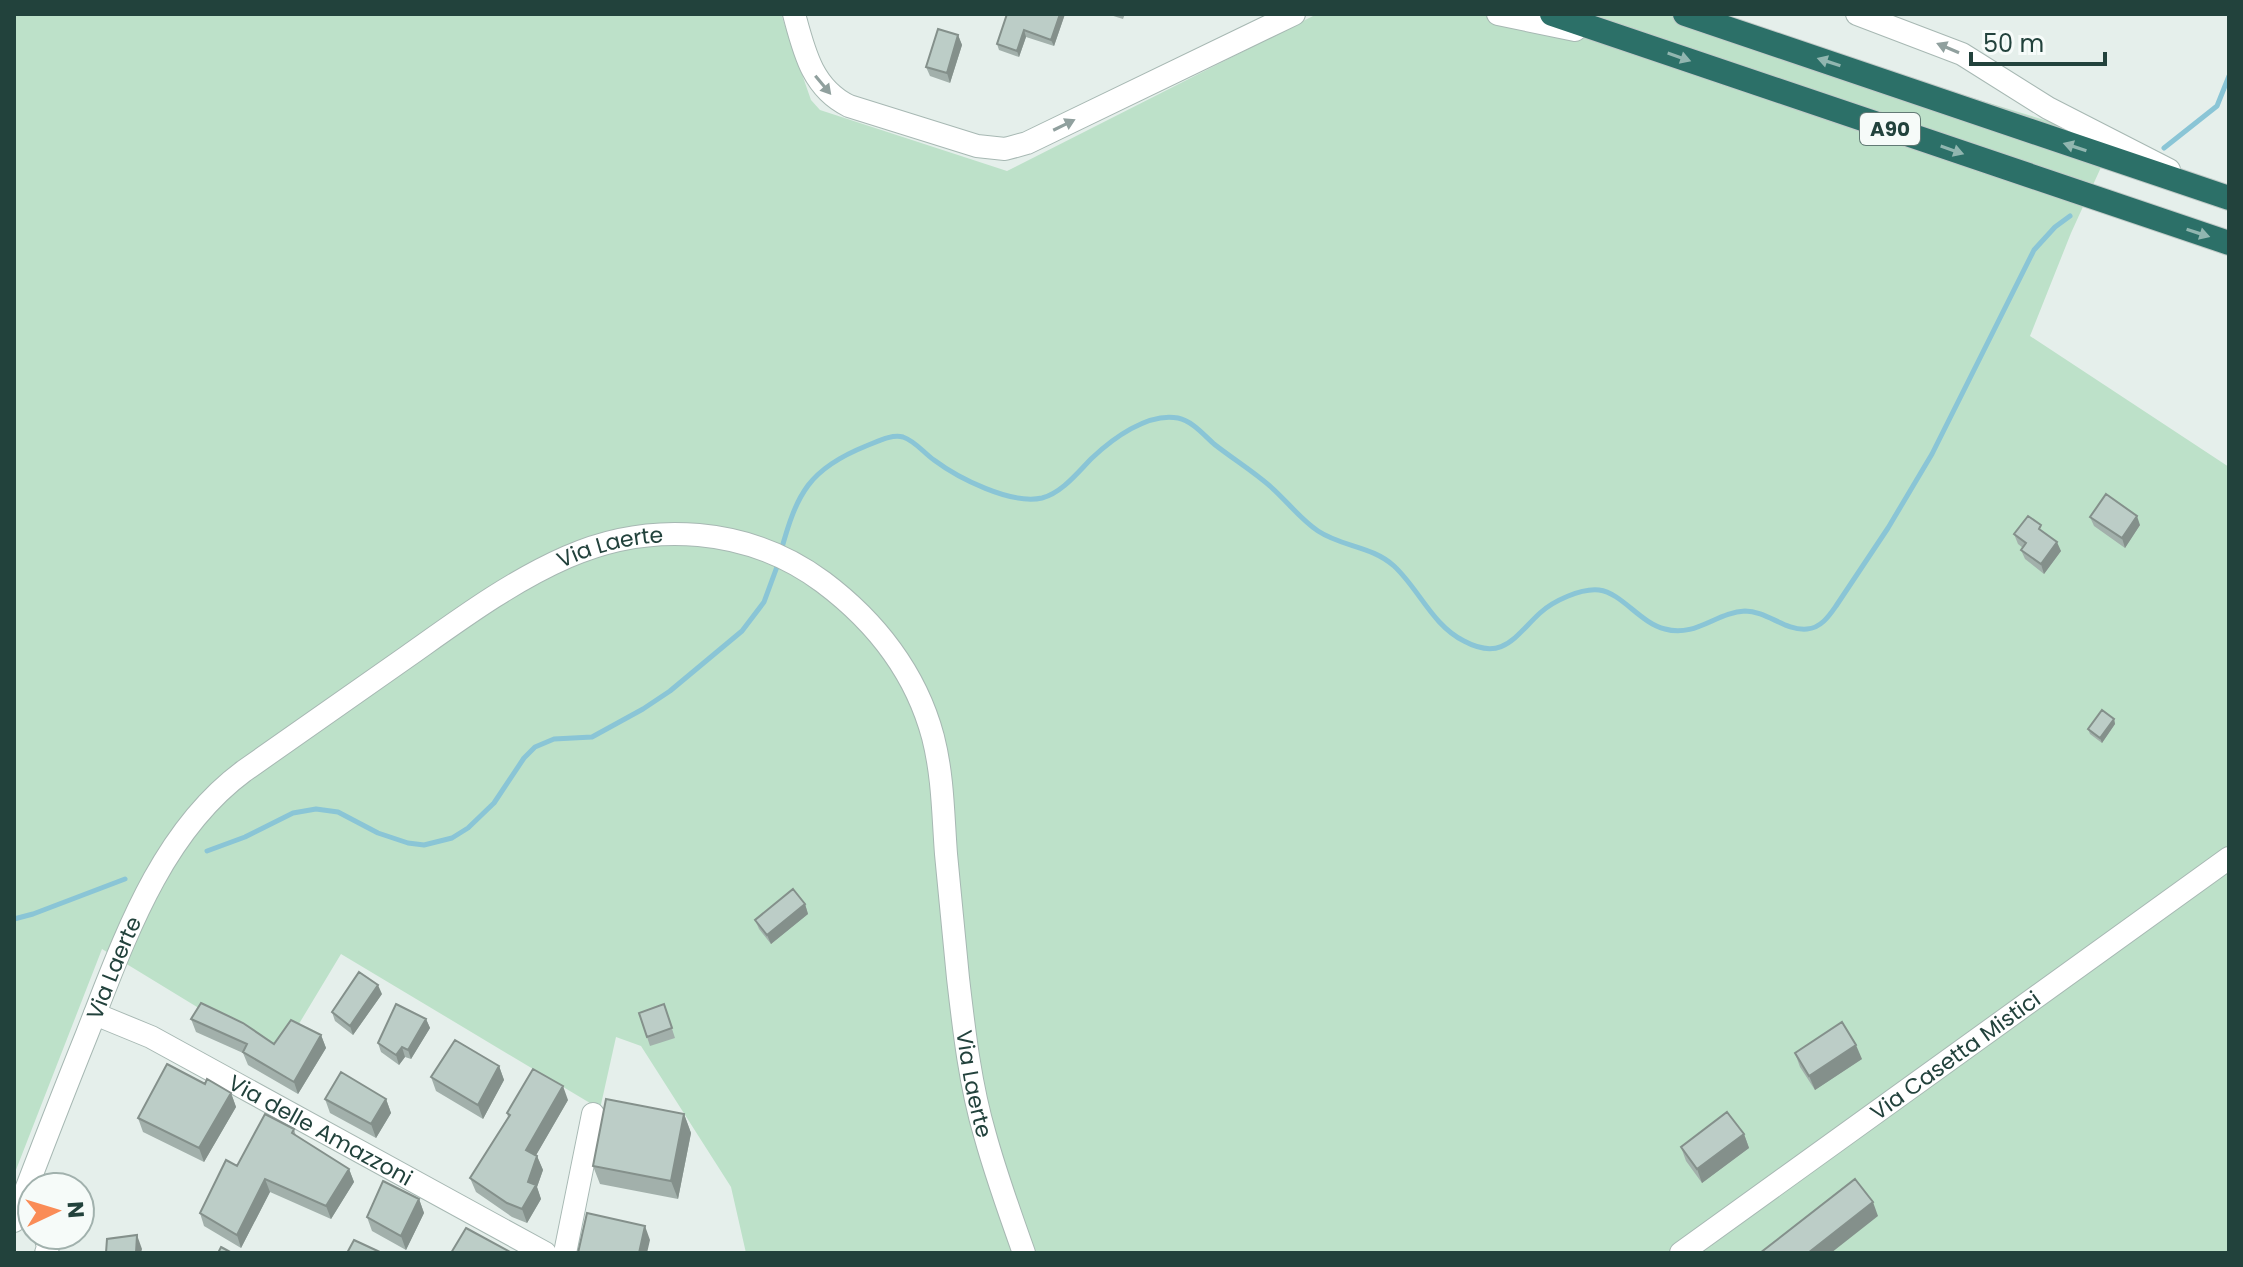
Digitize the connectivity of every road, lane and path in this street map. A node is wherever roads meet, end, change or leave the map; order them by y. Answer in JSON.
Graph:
{"nodes":[{"id":1,"x":794,"y":14,"type":"edge"},
{"id":2,"x":1294,"y":14,"type":"edge"},
{"id":3,"x":1498,"y":14,"type":"edge"},
{"id":4,"x":1552,"y":14,"type":"edge"},
{"id":5,"x":1685,"y":14,"type":"edge"},
{"id":6,"x":1857,"y":14,"type":"edge"},
{"id":7,"x":1887,"y":19,"type":"edge"},
{"id":8,"x":1626,"y":39,"type":"junction"},
{"id":9,"x":2221,"y":195,"type":"edge"},
{"id":10,"x":2229,"y":243,"type":"edge"},
{"id":11,"x":2229,"y":858,"type":"edge"},
{"id":12,"x":95,"y":1014,"type":"junction"},
{"id":13,"x":593,"y":1114,"type":"dead end"},
{"id":14,"x":37,"y":1171,"type":"edge"},
{"id":15,"x":545,"y":1253,"type":"edge"},
{"id":16,"x":565,"y":1253,"type":"edge"},
{"id":17,"x":1024,"y":1253,"type":"edge"},
{"id":18,"x":1681,"y":1253,"type":"edge"}],
"edges":[{"from":1,"to":2,"type":"street","one_way":true},
{"from":3,"to":8,"type":"street"},
{"from":4,"to":8,"type":"highway","number":"A90"},
{"from":9,"to":5,"type":"highway","number":"A90","one_way":true},
{"from":6,"to":7,"type":"street"},
{"from":9,"to":7,"type":"street","one_way":true},
{"from":8,"to":10,"type":"highway","number":"A90","one_way":true},
{"from":11,"to":18,"type":"street","name":"Via Casetta Mistici"},
{"from":12,"to":14,"type":"street","name":"Via Laerte"},
{"from":12,"to":15,"type":"street","name":"Via delle Amazzoni"},
{"from":12,"to":17,"type":"street","name":"Via Laerte"},
{"from":13,"to":16,"type":"street"}]}
